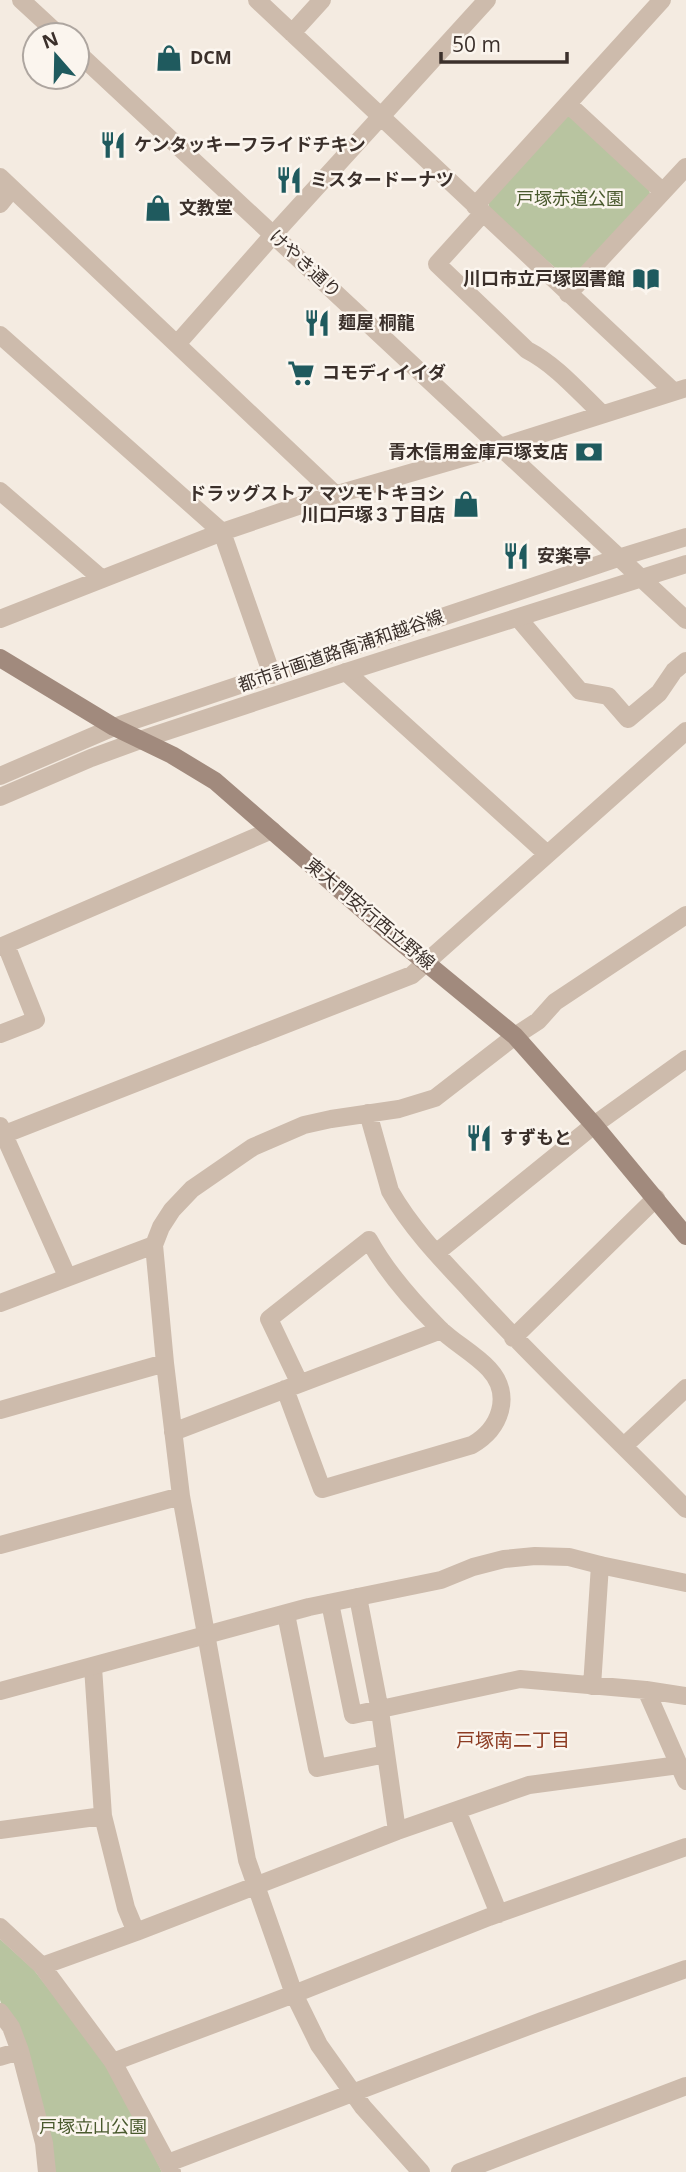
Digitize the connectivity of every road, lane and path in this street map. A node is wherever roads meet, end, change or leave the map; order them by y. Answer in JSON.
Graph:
{"nodes":[{"id":1,"x":21,"y":0,"type":"edge"},
{"id":2,"x":257,"y":0,"type":"edge"},
{"id":3,"x":322,"y":0,"type":"edge"},
{"id":4,"x":487,"y":0,"type":"edge"},
{"id":5,"x":662,"y":0,"type":"edge"},
{"id":6,"x":44,"y":21,"type":"edge"},
{"id":7,"x":292,"y":33,"type":"junction"},
{"id":8,"x":91,"y":65,"type":"edge"},
{"id":9,"x":568,"y":104,"type":"junction"},
{"id":10,"x":380,"y":117,"type":"junction"},
{"id":11,"x":684,"y":173,"type":"edge"},
{"id":12,"x":6,"y":183,"type":"edge"},
{"id":13,"x":663,"y":192,"type":"junction"},
{"id":14,"x":0,"y":204,"type":"edge"},
{"id":15,"x":479,"y":210,"type":"junction"},
{"id":16,"x":273,"y":235,"type":"junction"},
{"id":17,"x":568,"y":294,"type":"junction"},
{"id":18,"x":0,"y":335,"type":"edge"},
{"id":19,"x":177,"y":344,"type":"junction"},
{"id":20,"x":680,"y":389,"type":"edge"},
{"id":21,"x":602,"y":414,"type":"junction"},
{"id":22,"x":500,"y":447,"type":"junction"},
{"id":23,"x":0,"y":491,"type":"edge"},
{"id":24,"x":336,"y":495,"type":"junction"},
{"id":25,"x":222,"y":532,"type":"junction"},
{"id":26,"x":686,"y":537,"type":"edge"},
{"id":27,"x":618,"y":558,"type":"junction"},
{"id":28,"x":686,"y":565,"type":"edge"},
{"id":29,"x":102,"y":579,"type":"junction"},
{"id":30,"x":642,"y":579,"type":"junction"},
{"id":31,"x":518,"y":618,"type":"junction"},
{"id":32,"x":0,"y":619,"type":"edge"},
{"id":33,"x":686,"y":620,"type":"edge"},
{"id":34,"x":0,"y":658,"type":"edge"},
{"id":35,"x":686,"y":661,"type":"edge"},
{"id":36,"x":346,"y":672,"type":"junction"},
{"id":37,"x":272,"y":675,"type":"junction"},
{"id":38,"x":114,"y":727,"type":"junction"},
{"id":39,"x":686,"y":731,"type":"edge"},
{"id":40,"x":143,"y":739,"type":"junction"},
{"id":41,"x":0,"y":776,"type":"edge"},
{"id":42,"x":0,"y":797,"type":"edge"},
{"id":43,"x":272,"y":830,"type":"junction"},
{"id":44,"x":547,"y":854,"type":"junction"},
{"id":45,"x":686,"y":915,"type":"edge"},
{"id":46,"x":3,"y":946,"type":"edge"},
{"id":47,"x":427,"y":962,"type":"junction"},
{"id":48,"x":0,"y":1034,"type":"edge"},
{"id":49,"x":515,"y":1036,"type":"junction"},
{"id":50,"x":685,"y":1062,"type":"edge"},
{"id":51,"x":368,"y":1113,"type":"junction"},
{"id":52,"x":594,"y":1125,"type":"junction"},
{"id":53,"x":1,"y":1132,"type":"edge"},
{"id":54,"x":656,"y":1198,"type":"junction"},
{"id":55,"x":686,"y":1236,"type":"edge"},
{"id":56,"x":154,"y":1245,"type":"junction"},
{"id":57,"x":436,"y":1253,"type":"junction"},
{"id":58,"x":67,"y":1276,"type":"junction"},
{"id":59,"x":0,"y":1303,"type":"edge"},
{"id":60,"x":440,"y":1330,"type":"junction"},
{"id":61,"x":513,"y":1338,"type":"junction"},
{"id":62,"x":165,"y":1363,"type":"junction"},
{"id":63,"x":292,"y":1386,"type":"junction"},
{"id":64,"x":686,"y":1388,"type":"edge"},
{"id":65,"x":0,"y":1410,"type":"edge"},
{"id":66,"x":173,"y":1432,"type":"junction"},
{"id":67,"x":624,"y":1447,"type":"junction"},
{"id":68,"x":181,"y":1496,"type":"junction"},
{"id":69,"x":685,"y":1507,"type":"edge"},
{"id":70,"x":0,"y":1545,"type":"edge"},
{"id":71,"x":600,"y":1566,"type":"junction"},
{"id":72,"x":686,"y":1583,"type":"edge"},
{"id":73,"x":358,"y":1597,"type":"junction"},
{"id":74,"x":330,"y":1603,"type":"junction"},
{"id":75,"x":286,"y":1614,"type":"junction"},
{"id":76,"x":206,"y":1635,"type":"junction"},
{"id":77,"x":93,"y":1667,"type":"junction"},
{"id":78,"x":592,"y":1686,"type":"junction"},
{"id":79,"x":646,"y":1690,"type":"junction"},
{"id":80,"x":0,"y":1691,"type":"edge"},
{"id":81,"x":686,"y":1696,"type":"edge"},
{"id":82,"x":380,"y":1711,"type":"junction"},
{"id":83,"x":386,"y":1754,"type":"junction"},
{"id":84,"x":682,"y":1773,"type":"edge"},
{"id":85,"x":457,"y":1810,"type":"junction"},
{"id":86,"x":103,"y":1816,"type":"junction"},
{"id":87,"x":0,"y":1830,"type":"edge"},
{"id":88,"x":397,"y":1831,"type":"junction"},
{"id":89,"x":686,"y":1847,"type":"edge"},
{"id":90,"x":254,"y":1885,"type":"junction"},
{"id":91,"x":499,"y":1914,"type":"junction"},
{"id":92,"x":0,"y":1927,"type":"edge"},
{"id":93,"x":136,"y":1932,"type":"junction"},
{"id":94,"x":42,"y":1966,"type":"junction"},
{"id":95,"x":684,"y":1976,"type":"edge"},
{"id":96,"x":294,"y":1994,"type":"junction"},
{"id":97,"x":0,"y":2012,"type":"edge"},
{"id":98,"x":20,"y":2050,"type":"junction"},
{"id":99,"x":0,"y":2057,"type":"edge"},
{"id":100,"x":113,"y":2062,"type":"junction"},
{"id":101,"x":686,"y":2086,"type":"edge"},
{"id":102,"x":354,"y":2094,"type":"junction"},
{"id":103,"x":170,"y":2167,"type":"edge"},
{"id":104,"x":47,"y":2172,"type":"edge"},
{"id":105,"x":421,"y":2172,"type":"edge"},
{"id":106,"x":460,"y":2172,"type":"edge"}],
"edges":[{"from":1,"to":6,"type":"street"},
{"from":2,"to":7,"type":"street"},
{"from":3,"to":7,"type":"street"},
{"from":4,"to":10,"type":"street"},
{"from":5,"to":9,"type":"street"},
{"from":7,"to":10,"type":"street"},
{"from":8,"to":16,"type":"street","name":"けやき通り"},
{"from":9,"to":13,"type":"street"},
{"from":9,"to":15,"type":"street"},
{"from":10,"to":15,"type":"street"},
{"from":10,"to":16,"type":"street"},
{"from":11,"to":13,"type":"street"},
{"from":12,"to":14,"type":"street"},
{"from":12,"to":19,"type":"street"},
{"from":13,"to":17,"type":"street"},
{"from":15,"to":17,"type":"street"},
{"from":15,"to":21,"type":"street"},
{"from":16,"to":19,"type":"street"},
{"from":16,"to":22,"type":"street","name":"けやき通り"},
{"from":17,"to":20,"type":"street"},
{"from":18,"to":25,"type":"street"},
{"from":19,"to":24,"type":"street"},
{"from":20,"to":21,"type":"street"},
{"from":21,"to":22,"type":"street"},
{"from":22,"to":24,"type":"street"},
{"from":22,"to":27,"type":"street","name":"けやき通り"},
{"from":23,"to":29,"type":"street"},
{"from":24,"to":25,"type":"street"},
{"from":25,"to":29,"type":"street"},
{"from":25,"to":37,"type":"street"},
{"from":26,"to":27,"type":"street","name":"都市計画道路南浦和越谷線"},
{"from":27,"to":30,"type":"street","name":"けやき通り"},
{"from":27,"to":37,"type":"street","name":"都市計画道路南浦和越谷線"},
{"from":28,"to":30,"type":"street","name":"都市計画道路南浦和越谷線"},
{"from":29,"to":32,"type":"street"},
{"from":30,"to":31,"type":"street","name":"都市計画道路南浦和越谷線"},
{"from":30,"to":33,"type":"street","name":"けやき通り"},
{"from":31,"to":35,"type":"street"},
{"from":31,"to":36,"type":"street","name":"都市計画道路南浦和越谷線"},
{"from":34,"to":38,"type":"main road","name":"東大門安行西立野線"},
{"from":36,"to":40,"type":"street","name":"都市計画道路南浦和越谷線"},
{"from":36,"to":44,"type":"street"},
{"from":37,"to":38,"type":"street","name":"都市計画道路南浦和越谷線"},
{"from":38,"to":40,"type":"main road","name":"東大門安行西立野線"},
{"from":38,"to":41,"type":"street","name":"都市計画道路南浦和越谷線"},
{"from":39,"to":44,"type":"street"},
{"from":40,"to":42,"type":"street","name":"都市計画道路南浦和越谷線"},
{"from":40,"to":43,"type":"main road","name":"東大門安行西立野線"},
{"from":43,"to":46,"type":"street"},
{"from":43,"to":47,"type":"main road","name":"東大門安行西立野線"},
{"from":44,"to":47,"type":"street"},
{"from":45,"to":49,"type":"street"},
{"from":46,"to":48,"type":"street"},
{"from":47,"to":49,"type":"main road","name":"東大門安行西立野線"},
{"from":47,"to":53,"type":"street"},
{"from":49,"to":51,"type":"street"},
{"from":49,"to":52,"type":"main road","name":"東大門安行西立野線"},
{"from":50,"to":52,"type":"street"},
{"from":51,"to":56,"type":"street"},
{"from":51,"to":57,"type":"street"},
{"from":52,"to":54,"type":"main road","name":"東大門安行西立野線"},
{"from":52,"to":57,"type":"street"},
{"from":53,"to":58,"type":"street"},
{"from":54,"to":55,"type":"main road","name":"東大門安行西立野線"},
{"from":54,"to":61,"type":"street"},
{"from":56,"to":58,"type":"street"},
{"from":56,"to":62,"type":"street"},
{"from":57,"to":61,"type":"street"},
{"from":58,"to":59,"type":"street"},
{"from":60,"to":63,"type":"street"},
{"from":60,"to":63,"type":"street"},
{"from":60,"to":63,"type":"street"},
{"from":61,"to":67,"type":"street"},
{"from":62,"to":65,"type":"street"},
{"from":62,"to":66,"type":"street"},
{"from":63,"to":66,"type":"street"},
{"from":64,"to":67,"type":"street"},
{"from":66,"to":68,"type":"street"},
{"from":67,"to":69,"type":"street"},
{"from":68,"to":70,"type":"street"},
{"from":68,"to":76,"type":"street"},
{"from":71,"to":72,"type":"street"},
{"from":71,"to":73,"type":"street"},
{"from":71,"to":78,"type":"street"},
{"from":73,"to":74,"type":"street"},
{"from":73,"to":82,"type":"street"},
{"from":74,"to":75,"type":"street"},
{"from":74,"to":82,"type":"street"},
{"from":75,"to":76,"type":"street"},
{"from":75,"to":83,"type":"street"},
{"from":76,"to":77,"type":"street"},
{"from":76,"to":90,"type":"street"},
{"from":77,"to":80,"type":"street"},
{"from":77,"to":86,"type":"street"},
{"from":78,"to":79,"type":"street"},
{"from":78,"to":82,"type":"street"},
{"from":79,"to":81,"type":"street"},
{"from":79,"to":84,"type":"street"},
{"from":82,"to":83,"type":"street"},
{"from":83,"to":88,"type":"street"},
{"from":84,"to":85,"type":"street"},
{"from":85,"to":88,"type":"street"},
{"from":85,"to":91,"type":"street"},
{"from":86,"to":87,"type":"street"},
{"from":86,"to":93,"type":"street"},
{"from":88,"to":90,"type":"street"},
{"from":89,"to":91,"type":"street"},
{"from":90,"to":93,"type":"street"},
{"from":90,"to":96,"type":"street"},
{"from":91,"to":96,"type":"street"},
{"from":92,"to":94,"type":"street"},
{"from":93,"to":94,"type":"street"},
{"from":94,"to":100,"type":"street"},
{"from":95,"to":102,"type":"street"},
{"from":96,"to":100,"type":"street"},
{"from":96,"to":102,"type":"street"},
{"from":97,"to":98,"type":"street"},
{"from":98,"to":99,"type":"street"},
{"from":98,"to":104,"type":"street"},
{"from":100,"to":103,"type":"street"},
{"from":101,"to":106,"type":"street"},
{"from":102,"to":103,"type":"street"},
{"from":102,"to":105,"type":"street"}]}
